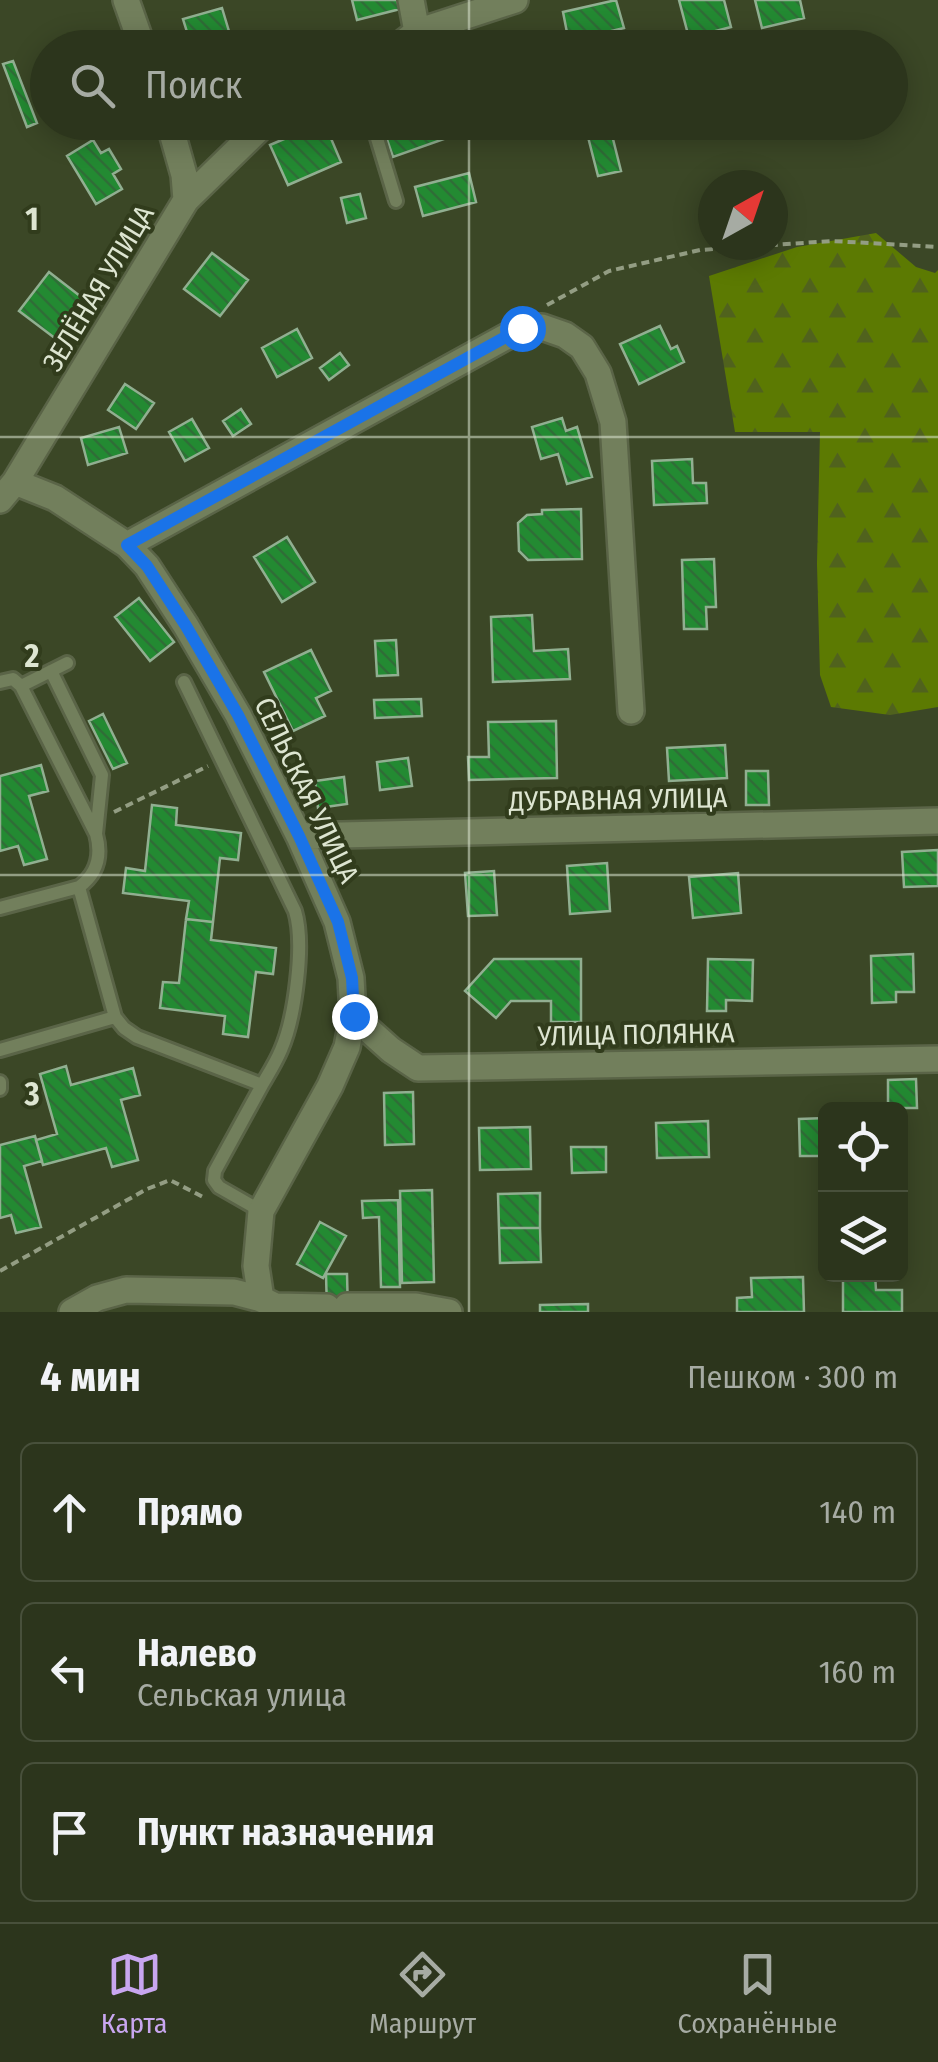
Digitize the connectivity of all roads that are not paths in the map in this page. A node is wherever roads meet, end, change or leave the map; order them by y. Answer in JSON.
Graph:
{"nodes":[{"id":1,"x":126,"y":0,"type":"edge"},
{"id":2,"x":411,"y":0,"type":"edge"},
{"id":3,"x":516,"y":0,"type":"edge"},
{"id":4,"x":137,"y":30,"type":"edge"},
{"id":5,"x":407,"y":30,"type":"edge"},
{"id":6,"x":434,"y":30,"type":"edge"},
{"id":7,"x":174,"y":140,"type":"edge"},
{"id":8,"x":248,"y":140,"type":"edge"},
{"id":9,"x":377,"y":140,"type":"edge"},
{"id":10,"x":186,"y":200,"type":"junction"},
{"id":11,"x":396,"y":201,"type":"dead end"},
{"id":12,"x":8,"y":491,"type":"edge"},
{"id":13,"x":127,"y":545,"type":"junction"},
{"id":14,"x":67,"y":663,"type":"dead end"},
{"id":15,"x":51,"y":671,"type":"junction"},
{"id":16,"x":0,"y":682,"type":"edge"},
{"id":17,"x":184,"y":682,"type":"dead end"},
{"id":18,"x":21,"y":686,"type":"junction"},
{"id":19,"x":632,"y":711,"type":"dead end"},
{"id":20,"x":938,"y":822,"type":"edge"},
{"id":21,"x":97,"y":827,"type":"junction"},
{"id":22,"x":299,"y":836,"type":"junction"},
{"id":23,"x":78,"y":887,"type":"junction"},
{"id":24,"x":0,"y":908,"type":"edge"},
{"id":25,"x":354,"y":1016,"type":"junction"},
{"id":26,"x":115,"y":1017,"type":"junction"},
{"id":27,"x":0,"y":1050,"type":"edge"},
{"id":28,"x":938,"y":1059,"type":"edge"},
{"id":29,"x":262,"y":1085,"type":"junction"},
{"id":30,"x":261,"y":1211,"type":"junction"},
{"id":31,"x":271,"y":1306,"type":"edge"},
{"id":32,"x":72,"y":1312,"type":"edge"},
{"id":33,"x":449,"y":1312,"type":"edge"}],
"edges":[{"from":1,"to":4,"type":"street"},
{"from":2,"to":5,"type":"street"},
{"from":3,"to":6,"type":"street"},
{"from":7,"to":10,"type":"street"},
{"from":8,"to":10,"type":"street","name":"ЗЕЛЁНАЯ УЛИЦА"},
{"from":9,"to":11,"type":"lane"},
{"from":10,"to":12,"type":"street","name":"ЗЕЛЁНАЯ УЛИЦА"},
{"from":12,"to":13,"type":"street","name":"СЕЛЬСКАЯ УЛИЦА"},
{"from":13,"to":19,"type":"street"},
{"from":13,"to":22,"type":"street","name":"СЕЛЬСКАЯ УЛИЦА"},
{"from":14,"to":15,"type":"lane"},
{"from":15,"to":18,"type":"lane"},
{"from":15,"to":21,"type":"lane"},
{"from":16,"to":18,"type":"lane"},
{"from":17,"to":29,"type":"lane"},
{"from":18,"to":21,"type":"lane"},
{"from":20,"to":22,"type":"street","name":"ДУБРАВНАЯ УЛИЦА"},
{"from":21,"to":23,"type":"lane"},
{"from":22,"to":25,"type":"street","name":"СЕЛЬСКАЯ УЛИЦА"},
{"from":23,"to":24,"type":"lane"},
{"from":23,"to":26,"type":"lane"},
{"from":25,"to":28,"type":"street","name":"УЛИЦА ПОЛЯНКА"},
{"from":25,"to":30,"type":"street","name":"СЕЛЬСКАЯ УЛИЦА"},
{"from":26,"to":27,"type":"lane"},
{"from":26,"to":29,"type":"lane"},
{"from":29,"to":30,"type":"lane"},
{"from":30,"to":31,"type":"street","name":"СЕЛЬСКАЯ УЛИЦА"},
{"from":31,"to":32,"type":"street"},
{"from":31,"to":33,"type":"street"}]}
